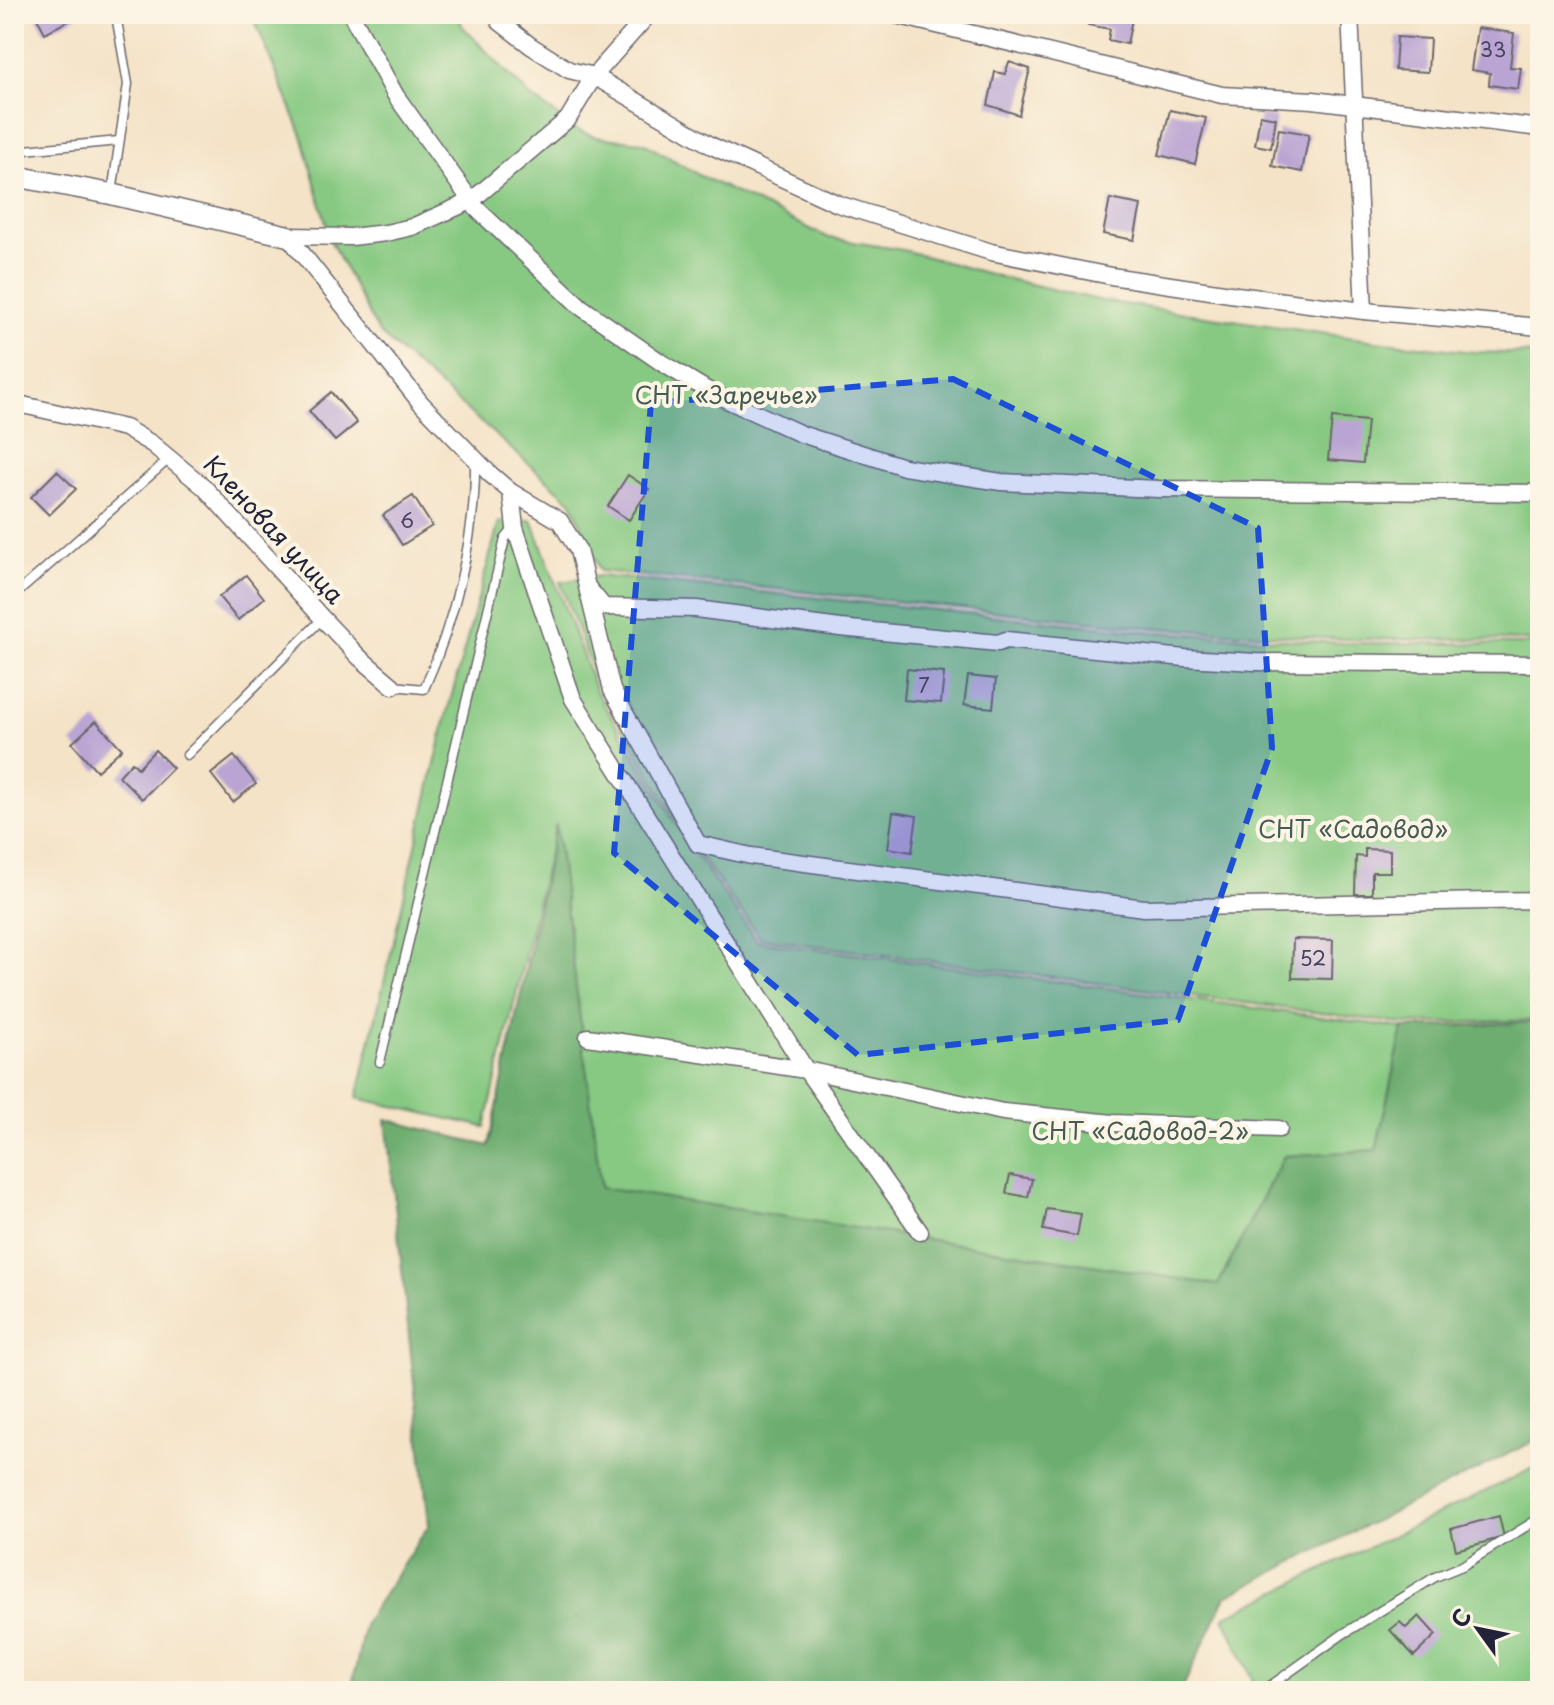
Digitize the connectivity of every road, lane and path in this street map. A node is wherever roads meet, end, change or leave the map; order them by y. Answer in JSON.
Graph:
{"nodes":[{"id":1,"x":112,"y":14,"type":"edge"},
{"id":2,"x":351,"y":14,"type":"edge"},
{"id":3,"x":496,"y":14,"type":"edge"},
{"id":4,"x":649,"y":14,"type":"edge"},
{"id":5,"x":892,"y":14,"type":"edge"},
{"id":6,"x":1350,"y":14,"type":"edge"},
{"id":7,"x":594,"y":76,"type":"junction"},
{"id":8,"x":1355,"y":106,"type":"junction"},
{"id":9,"x":1540,"y":128,"type":"edge"},
{"id":10,"x":119,"y":141,"type":"junction"},
{"id":11,"x":14,"y":151,"type":"edge"},
{"id":12,"x":14,"y":176,"type":"edge"},
{"id":13,"x":111,"y":194,"type":"junction"},
{"id":14,"x":471,"y":201,"type":"junction"},
{"id":15,"x":288,"y":236,"type":"junction"},
{"id":16,"x":1364,"y":311,"type":"junction"},
{"id":17,"x":1540,"y":327,"type":"edge"},
{"id":18,"x":14,"y":403,"type":"edge"},
{"id":19,"x":170,"y":458,"type":"junction"},
{"id":20,"x":475,"y":458,"type":"junction"},
{"id":21,"x":511,"y":492,"type":"junction"},
{"id":22,"x":1540,"y":493,"type":"edge"},
{"id":23,"x":515,"y":528,"type":"junction"},
{"id":24,"x":585,"y":585,"type":"junction"},
{"id":25,"x":14,"y":596,"type":"edge"},
{"id":26,"x":323,"y":619,"type":"junction"},
{"id":27,"x":1540,"y":664,"type":"edge"},
{"id":28,"x":393,"y":686,"type":"joint"},
{"id":29,"x":187,"y":755,"type":"dead end"},
{"id":30,"x":1540,"y":900,"type":"edge"},
{"id":31,"x":588,"y":1037,"type":"dead end"},
{"id":32,"x":380,"y":1062,"type":"dead end"},
{"id":33,"x":806,"y":1070,"type":"junction"},
{"id":34,"x":1279,"y":1129,"type":"dead end"},
{"id":35,"x":920,"y":1232,"type":"dead end"},
{"id":36,"x":1535,"y":1521,"type":"dead end"},
{"id":37,"x":1263,"y":1691,"type":"edge"}],
"edges":[{"from":1,"to":10,"type":"lane"},
{"from":2,"to":14,"type":"street"},
{"from":3,"to":7,"type":"street"},
{"from":4,"to":7,"type":"street"},
{"from":5,"to":8,"type":"street"},
{"from":6,"to":8,"type":"street"},
{"from":7,"to":14,"type":"street"},
{"from":7,"to":16,"type":"street"},
{"from":8,"to":9,"type":"street"},
{"from":8,"to":16,"type":"street"},
{"from":10,"to":11,"type":"lane"},
{"from":10,"to":13,"type":"lane"},
{"from":12,"to":13,"type":"street"},
{"from":13,"to":15,"type":"street"},
{"from":14,"to":15,"type":"street"},
{"from":14,"to":22,"type":"street"},
{"from":15,"to":20,"type":"street"},
{"from":16,"to":17,"type":"street"},
{"from":18,"to":19,"type":"street","name":"Кленовая улица"},
{"from":19,"to":25,"type":"lane"},
{"from":19,"to":26,"type":"street","name":"Кленовая улица"},
{"from":20,"to":21,"type":"street"},
{"from":20,"to":28,"type":"lane"},
{"from":21,"to":23,"type":"street"},
{"from":21,"to":24,"type":"street"},
{"from":23,"to":32,"type":"lane"},
{"from":23,"to":33,"type":"street"},
{"from":24,"to":27,"type":"street"},
{"from":24,"to":30,"type":"street"},
{"from":26,"to":28,"type":"street","name":"Кленовая улица"},
{"from":26,"to":29,"type":"lane"},
{"from":31,"to":33,"type":"street"},
{"from":33,"to":34,"type":"street"},
{"from":33,"to":35,"type":"street"},
{"from":36,"to":37,"type":"lane"}]}
